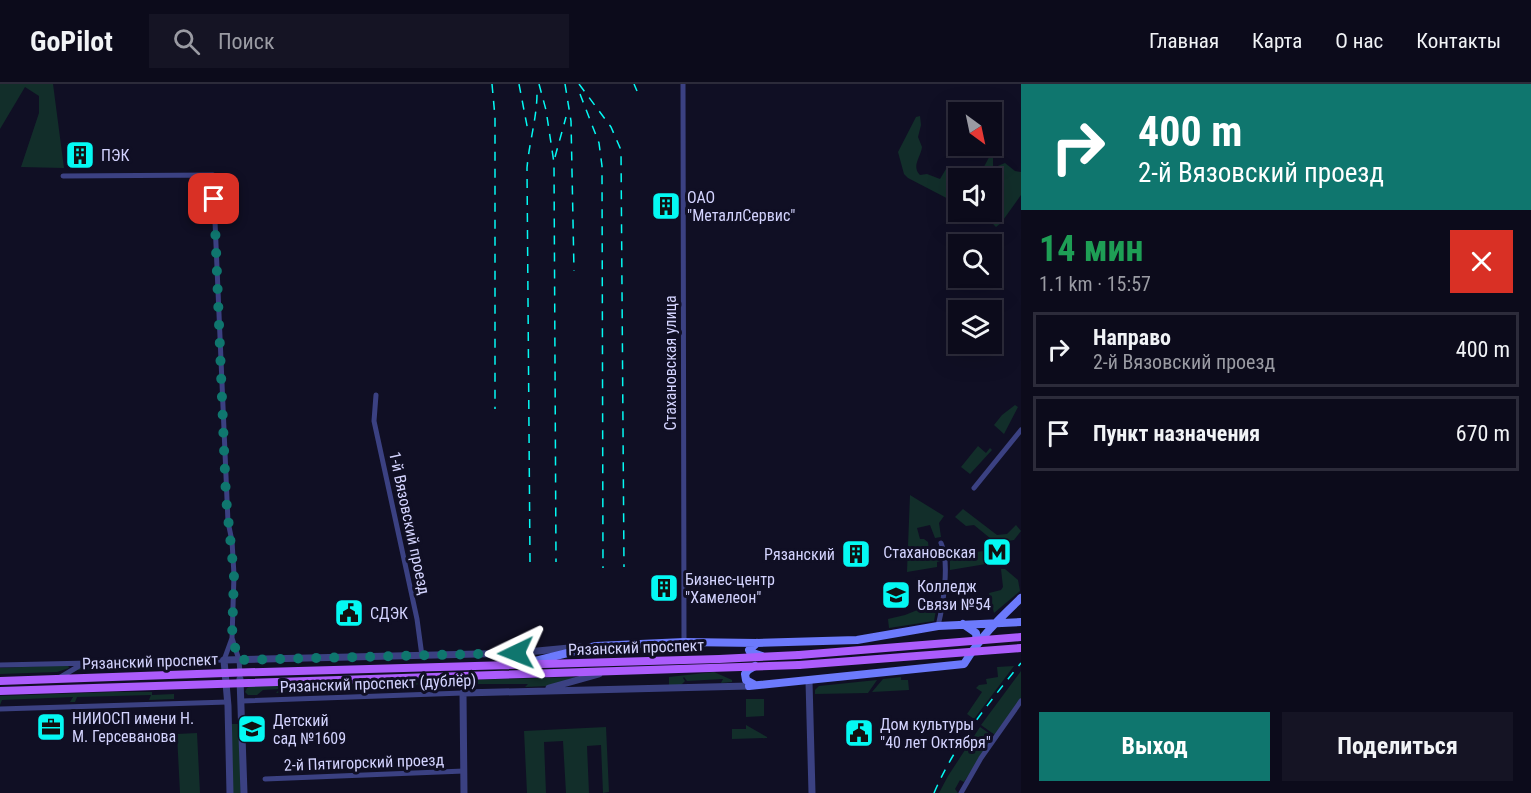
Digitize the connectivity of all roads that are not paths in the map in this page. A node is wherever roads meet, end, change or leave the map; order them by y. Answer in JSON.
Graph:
{"nodes":[{"id":1,"x":683,"y":84,"type":"edge"},
{"id":2,"x":63,"y":176,"type":"dead end"},
{"id":3,"x":376,"y":394,"type":"dead end"},
{"id":4,"x":1021,"y":430,"type":"edge"},
{"id":5,"x":974,"y":488,"type":"dead end"},
{"id":6,"x":941,"y":543,"type":"dead end"},
{"id":7,"x":1021,"y":598,"type":"edge"},
{"id":8,"x":1021,"y":622,"type":"edge"},
{"id":9,"x":963,"y":624,"type":"junction"},
{"id":10,"x":993,"y":624,"type":"junction"},
{"id":11,"x":938,"y":626,"type":"junction"},
{"id":12,"x":1021,"y":637,"type":"edge"},
{"id":13,"x":232,"y":638,"type":"junction"},
{"id":14,"x":729,"y":641,"type":"junction"},
{"id":15,"x":684,"y":642,"type":"junction"},
{"id":16,"x":757,"y":643,"type":"junction"},
{"id":17,"x":977,"y":644,"type":"junction"},
{"id":18,"x":596,"y":646,"type":"junction"},
{"id":19,"x":1021,"y":648,"type":"edge"},
{"id":20,"x":750,"y":652,"type":"junction"},
{"id":21,"x":422,"y":656,"type":"junction"},
{"id":22,"x":766,"y":658,"type":"junction"},
{"id":23,"x":224,"y":660,"type":"junction"},
{"id":24,"x":239,"y":660,"type":"junction"},
{"id":25,"x":86,"y":662,"type":"junction"},
{"id":26,"x":0,"y":665,"type":"edge"},
{"id":27,"x":521,"y":665,"type":"junction"},
{"id":28,"x":757,"y":666,"type":"junction"},
{"id":29,"x":608,"y":672,"type":"junction"},
{"id":30,"x":225,"y":673,"type":"junction"},
{"id":31,"x":240,"y":677,"type":"junction"},
{"id":32,"x":56,"y":679,"type":"junction"},
{"id":33,"x":0,"y":681,"type":"edge"},
{"id":34,"x":809,"y":681,"type":"junction"},
{"id":35,"x":226,"y":683,"type":"junction"},
{"id":36,"x":753,"y":686,"type":"junction"},
{"id":37,"x":0,"y":691,"type":"edge"},
{"id":38,"x":535,"y":691,"type":"junction"},
{"id":39,"x":463,"y":693,"type":"junction"},
{"id":40,"x":242,"y":701,"type":"junction"},
{"id":41,"x":1021,"y":701,"type":"edge"},
{"id":42,"x":228,"y":702,"type":"junction"},
{"id":43,"x":0,"y":709,"type":"edge"},
{"id":44,"x":228,"y":721,"type":"junction"},
{"id":45,"x":242,"y":721,"type":"junction"},
{"id":46,"x":464,"y":771,"type":"junction"},
{"id":47,"x":265,"y":780,"type":"dead end"},
{"id":48,"x":230,"y":793,"type":"edge"},
{"id":49,"x":244,"y":793,"type":"edge"},
{"id":50,"x":464,"y":793,"type":"edge"},
{"id":51,"x":812,"y":793,"type":"edge"},
{"id":52,"x":961,"y":793,"type":"edge"}],
"edges":[{"from":1,"to":15,"type":"street","name":"Стахановская улица"},
{"from":2,"to":13,"type":"street"},
{"from":3,"to":21,"type":"street","name":"1-й Вязовский проезд"},
{"from":4,"to":5,"type":"street"},
{"from":6,"to":11,"type":"street"},
{"from":7,"to":10,"type":"main road"},
{"from":8,"to":10,"type":"main road","name":"Рязанский проспект (дублёр)"},
{"from":9,"to":10,"type":"main road","name":"Рязанский проспект (дублёр)"},
{"from":9,"to":11,"type":"main road","name":"Рязанский проспект (дублёр)"},
{"from":9,"to":17,"type":"main road"},
{"from":10,"to":17,"type":"main road"},
{"from":11,"to":16,"type":"main road","name":"Рязанский проспект (дублёр)"},
{"from":12,"to":22,"type":"main road","name":"Рязанский проспект","bridge":true},
{"from":13,"to":23,"type":"street"},
{"from":13,"to":24,"type":"street"},
{"from":14,"to":15,"type":"main road","name":"Рязанский проспект (дублёр)"},
{"from":14,"to":16,"type":"main road","name":"Рязанский проспект (дублёр)"},
{"from":14,"to":20,"type":"main road"},
{"from":15,"to":18,"type":"main road","name":"Рязанский проспект (дублёр)"},
{"from":16,"to":20,"type":"main road"},
{"from":17,"to":34,"type":"main road"},
{"from":18,"to":21,"type":"street","name":"Рязанский проспект (дублёр)"},
{"from":18,"to":27,"type":"main road"},
{"from":19,"to":28,"type":"main road","name":"Рязанский проспект","bridge":true},
{"from":20,"to":22,"type":"main road"},
{"from":21,"to":24,"type":"street","name":"Рязанский проспект (дублёр)"},
{"from":22,"to":27,"type":"main road","name":"Рязанский проспект"},
{"from":23,"to":24,"type":"street","name":"Рязанский проспект (дублёр)"},
{"from":23,"to":25,"type":"street","name":"Рязанский проспект (дублёр)"},
{"from":23,"to":30,"type":"street"},
{"from":24,"to":31,"type":"street"},
{"from":25,"to":26,"type":"street","name":"Рязанский проспект (дублёр)"},
{"from":25,"to":32,"type":"street"},
{"from":27,"to":31,"type":"main road","name":"Рязанский проспект"},
{"from":28,"to":29,"type":"main road","name":"Рязанский проспект"},
{"from":28,"to":36,"type":"main road"},
{"from":29,"to":31,"type":"main road","name":"Рязанский проспект"},
{"from":29,"to":38,"type":"street"},
{"from":30,"to":31,"type":"main road","name":"Рязанский проспект"},
{"from":30,"to":32,"type":"main road","name":"Рязанский проспект"},
{"from":30,"to":35,"type":"street"},
{"from":31,"to":35,"type":"main road","name":"Рязанский проспект"},
{"from":31,"to":40,"type":"street"},
{"from":32,"to":33,"type":"main road","name":"Рязанский проспект"},
{"from":34,"to":36,"type":"main road"},
{"from":34,"to":51,"type":"street"},
{"from":35,"to":37,"type":"main road","name":"Рязанский проспект"},
{"from":35,"to":42,"type":"street"},
{"from":36,"to":38,"type":"street","name":"Рязанский проспект (дублёр)"},
{"from":38,"to":39,"type":"street","name":"Рязанский проспект (дублёр)"},
{"from":39,"to":40,"type":"street","name":"Рязанский проспект (дублёр)"},
{"from":39,"to":46,"type":"street"},
{"from":40,"to":42,"type":"street","name":"Рязанский проспект (дублёр)"},
{"from":40,"to":45,"type":"street"},
{"from":41,"to":52,"type":"street"},
{"from":42,"to":43,"type":"street","name":"Рязанский проспект (дублёр)"},
{"from":42,"to":44,"type":"street"},
{"from":44,"to":45,"type":"street"},
{"from":44,"to":48,"type":"street"},
{"from":45,"to":49,"type":"street"},
{"from":46,"to":47,"type":"street","name":"2-й Пятигорский проезд"},
{"from":46,"to":50,"type":"street"}]}
